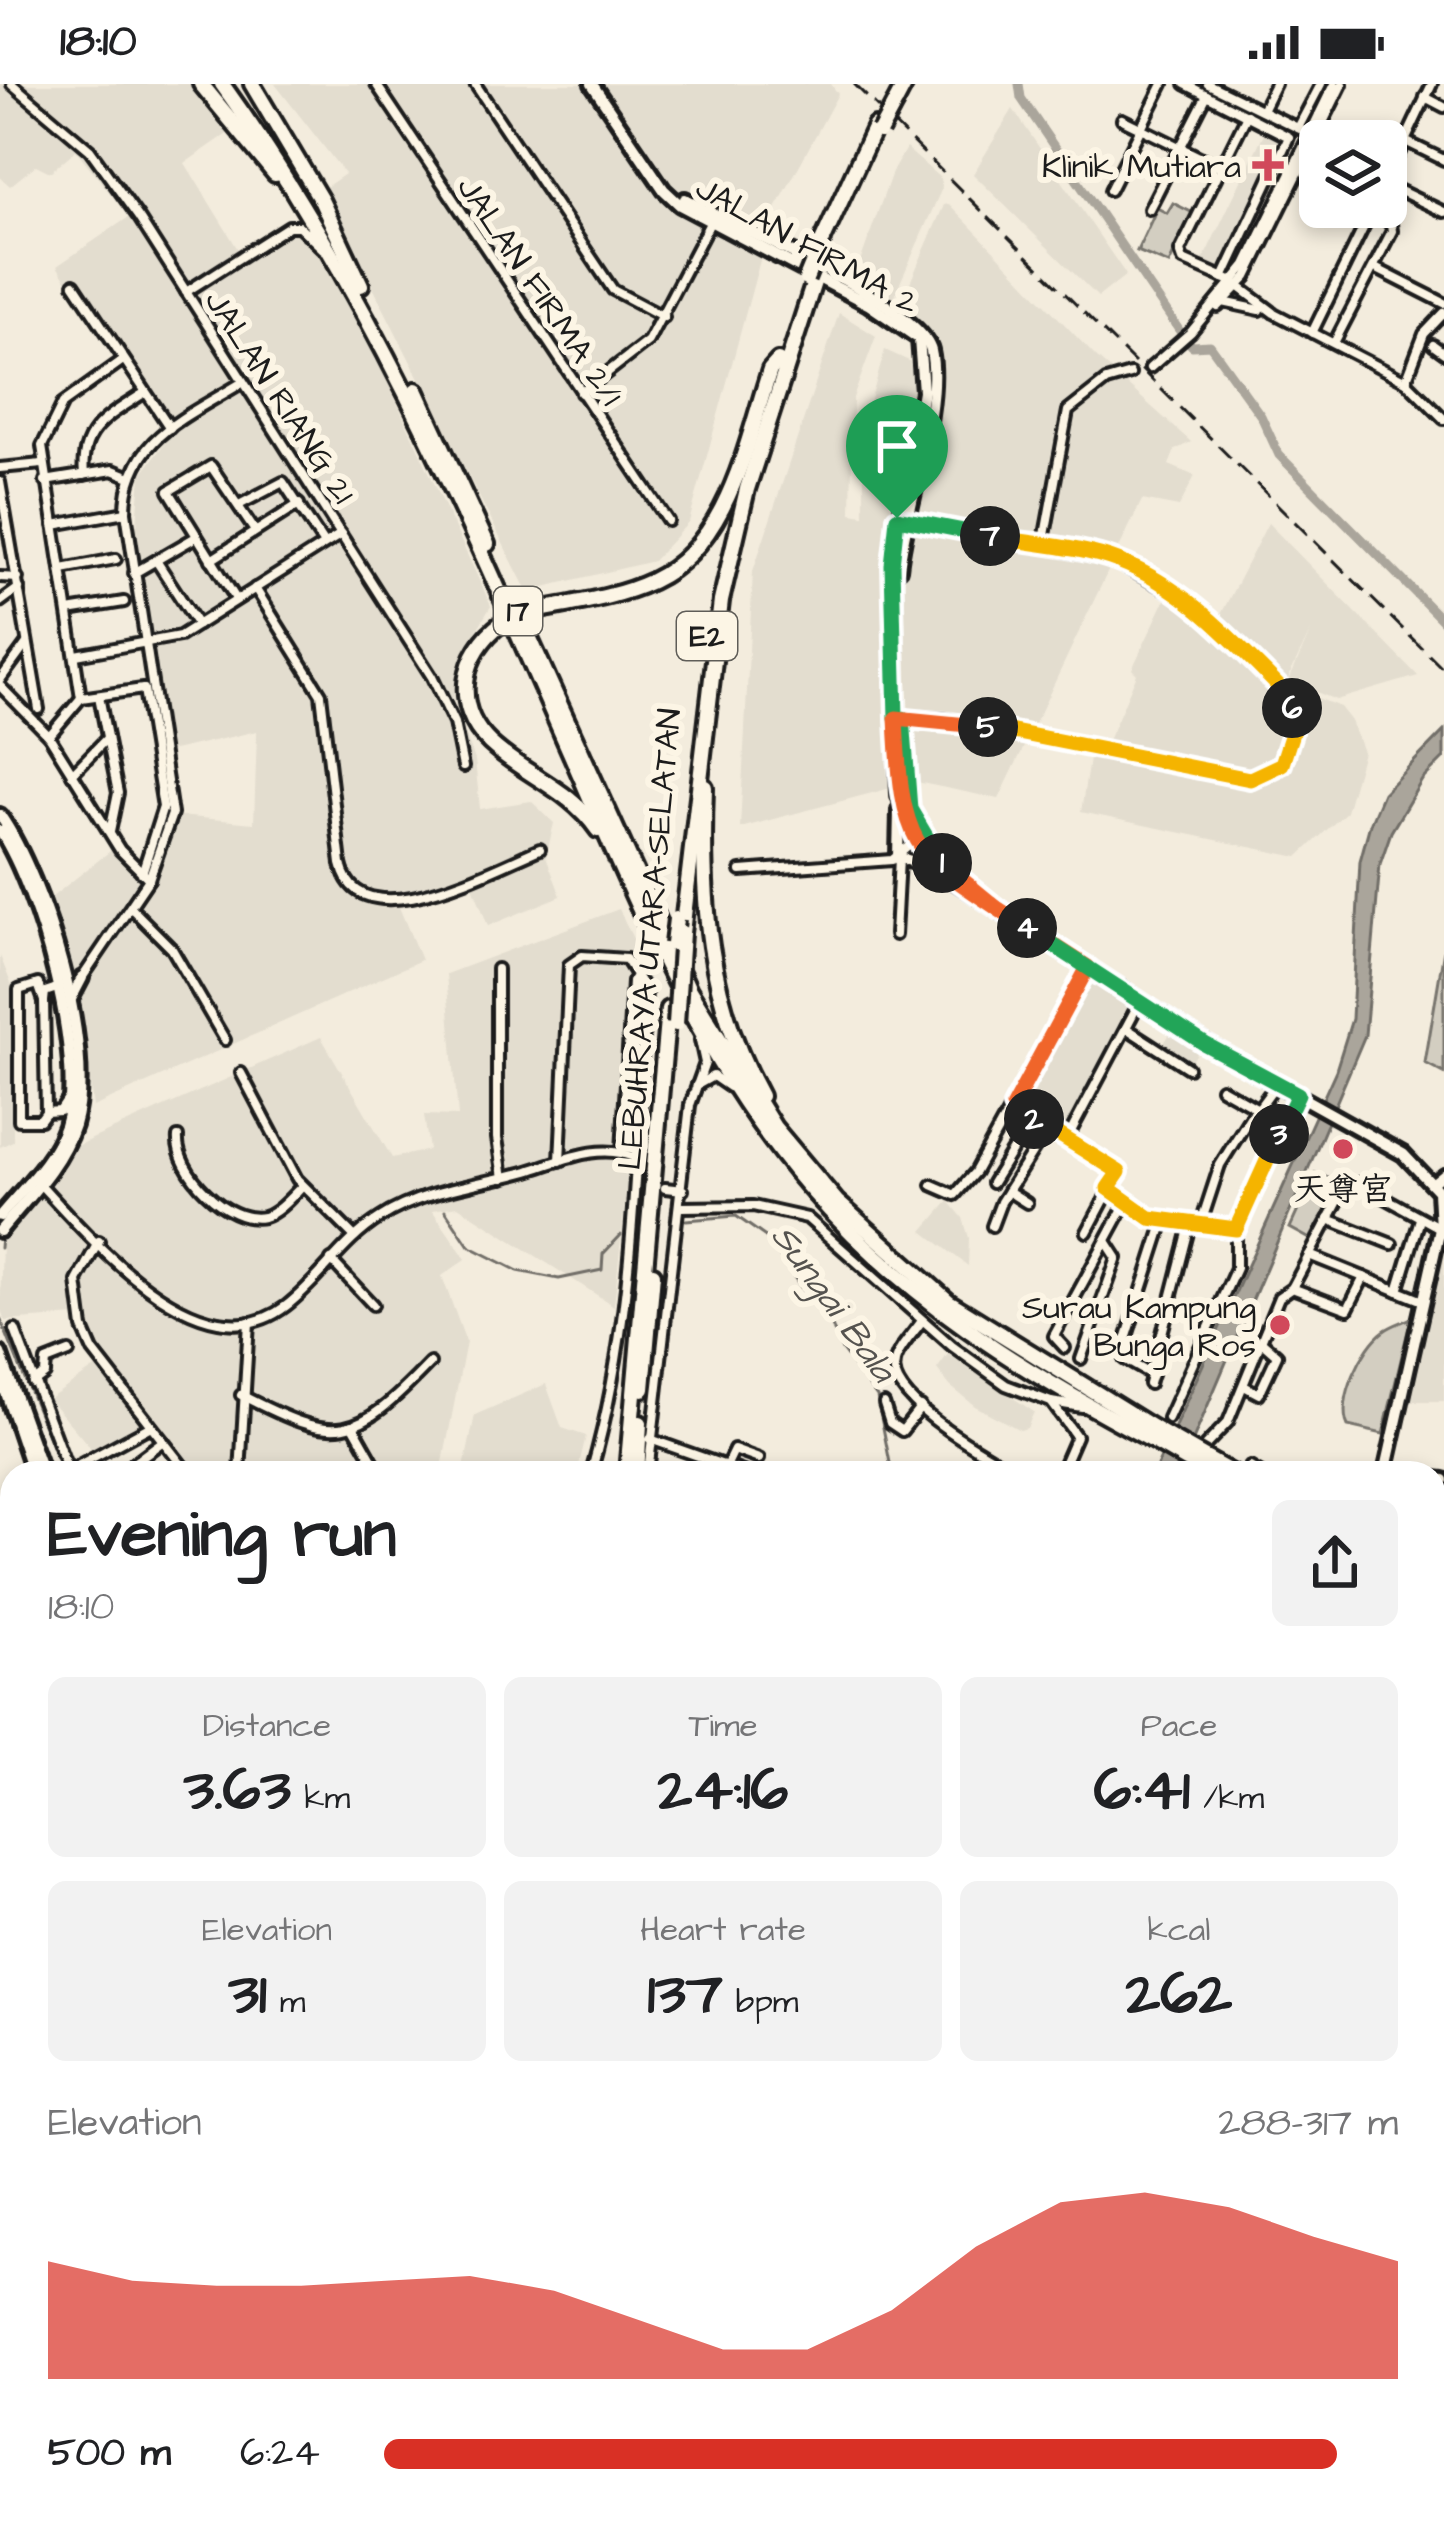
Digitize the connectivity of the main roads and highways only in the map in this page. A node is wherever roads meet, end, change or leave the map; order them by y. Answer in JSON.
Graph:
{"nodes":[{"id":1,"x":201,"y":84,"type":"edge"},
{"id":2,"x":222,"y":84,"type":"edge"},
{"id":3,"x":234,"y":84,"type":"edge"},
{"id":4,"x":251,"y":84,"type":"edge"},
{"id":5,"x":596,"y":84,"type":"edge"},
{"id":6,"x":897,"y":92,"type":"edge"},
{"id":7,"x":307,"y":208,"type":"junction"},
{"id":8,"x":810,"y":280,"type":"junction"},
{"id":9,"x":362,"y":287,"type":"junction"},
{"id":10,"x":778,"y":361,"type":"junction"},
{"id":11,"x":706,"y":699,"type":"junction"},
{"id":12,"x":900,"y":718,"type":"junction"},
{"id":13,"x":899,"y":795,"type":"junction"},
{"id":14,"x":0,"y":815,"type":"edge"},
{"id":15,"x":918,"y":838,"type":"junction"},
{"id":16,"x":2,"y":840,"type":"edge"},
{"id":17,"x":940,"y":870,"type":"junction"},
{"id":18,"x":634,"y":898,"type":"junction"},
{"id":19,"x":997,"y":908,"type":"junction"},
{"id":20,"x":679,"y":926,"type":"junction"},
{"id":21,"x":52,"y":987,"type":"junction"},
{"id":22,"x":69,"y":1010,"type":"junction"},
{"id":23,"x":782,"y":1137,"type":"junction"},
{"id":24,"x":1439,"y":1178,"type":"edge"},
{"id":25,"x":36,"y":1180,"type":"junction"},
{"id":26,"x":1,"y":1225,"type":"edge"},
{"id":27,"x":0,"y":1353,"type":"edge"},
{"id":28,"x":0,"y":1375,"type":"edge"},
{"id":29,"x":1150,"y":1433,"type":"junction"},
{"id":30,"x":29,"y":1461,"type":"edge"},
{"id":31,"x":39,"y":1461,"type":"edge"},
{"id":32,"x":628,"y":1461,"type":"edge"},
{"id":33,"x":638,"y":1461,"type":"edge"},
{"id":34,"x":1192,"y":1461,"type":"edge"},
{"id":35,"x":1388,"y":1461,"type":"edge"}],
"edges":[{"from":1,"to":7,"type":"highway"},
{"from":2,"to":7,"type":"highway","number":"17"},
{"from":3,"to":9,"type":"highway","number":"17"},
{"from":4,"to":9,"type":"highway"},
{"from":5,"to":12,"type":"main road","name":"JALAN FIRMA 2"},
{"from":6,"to":8,"type":"highway","name":"LEBUHRAYA UTARA–SELATAN","number":"E2","bridge":true},
{"from":7,"to":18,"type":"highway","number":"17"},
{"from":8,"to":10,"type":"highway","name":"LEBUHRAYA UTARA–SELATAN","number":"E2"},
{"from":8,"to":11,"type":"highway","name":"LEBUHRAYA UTARA–SELATAN","number":"E2"},
{"from":9,"to":23,"type":"highway","number":"17"},
{"from":10,"to":18,"type":"highway","bridge":true},
{"from":10,"to":20,"type":"highway","name":"LEBUHRAYA UTARA–SELATAN","number":"E2"},
{"from":11,"to":20,"type":"highway","name":"LEBUHRAYA UTARA–SELATAN","number":"E2"},
{"from":11,"to":23,"type":"highway"},
{"from":12,"to":13,"type":"main road","name":"JALAN FIRMA 2"},
{"from":12,"to":15,"type":"main road","name":"JALAN FIRMA 2"},
{"from":13,"to":15,"type":"main road","name":"JALAN FIRMA 2"},
{"from":13,"to":17,"type":"main road"},
{"from":14,"to":21,"type":"main road"},
{"from":15,"to":17,"type":"main road","name":"JALAN FIRMA 2"},
{"from":15,"to":19,"type":"main road","name":"JALAN FIRMA 2"},
{"from":16,"to":21,"type":"main road"},
{"from":17,"to":19,"type":"main road","name":"JALAN FIRMA 2"},
{"from":18,"to":29,"type":"highway","number":"17"},
{"from":19,"to":24,"type":"main road"},
{"from":20,"to":32,"type":"highway","name":"LEBUHRAYA UTARA–SELATAN","number":"E2","bridge":true},
{"from":20,"to":33,"type":"highway","name":"LEBUHRAYA UTARA–SELATAN","number":"E2","bridge":true},
{"from":21,"to":22,"type":"main road"},
{"from":21,"to":22,"type":"main road"},
{"from":21,"to":25,"type":"main road"},
{"from":22,"to":25,"type":"main road"},
{"from":23,"to":29,"type":"highway","number":"17"},
{"from":24,"to":35,"type":"main road"},
{"from":25,"to":26,"type":"main road"},
{"from":27,"to":31,"type":"main road"},
{"from":28,"to":30,"type":"main road"},
{"from":29,"to":34,"type":"highway","number":"17","bridge":true}]}
